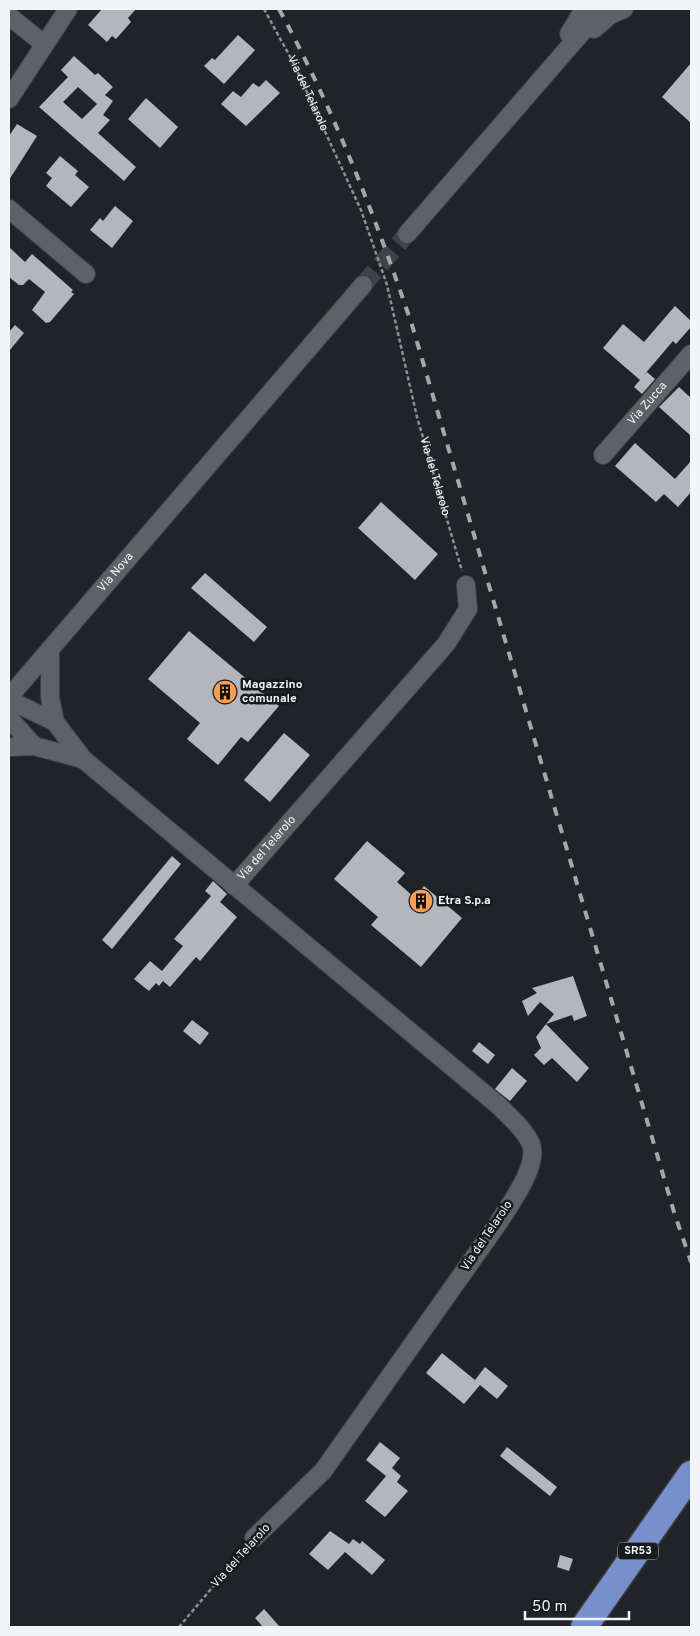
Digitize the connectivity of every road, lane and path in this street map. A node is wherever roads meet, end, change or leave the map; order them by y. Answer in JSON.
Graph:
{"nodes":[{"id":1,"x":68,"y":9,"type":"edge"},
{"id":2,"x":264,"y":9,"type":"edge"},
{"id":3,"x":584,"y":9,"type":"edge"},
{"id":4,"x":602,"y":9,"type":"edge"},
{"id":5,"x":624,"y":9,"type":"edge"},
{"id":6,"x":9,"y":16,"type":"edge"},
{"id":7,"x":44,"y":44,"type":"junction"},
{"id":8,"x":549,"y":69,"type":"junction"},
{"id":9,"x":9,"y":99,"type":"edge"},
{"id":10,"x":9,"y":208,"type":"edge"},
{"id":11,"x":407,"y":234,"type":"tunnel mouth"},
{"id":12,"x":86,"y":274,"type":"dead end"},
{"id":13,"x":362,"y":284,"type":"tunnel mouth"},
{"id":14,"x":691,"y":354,"type":"edge"},
{"id":15,"x":603,"y":455,"type":"dead end"},
{"id":16,"x":466,"y":585,"type":"joint"},
{"id":17,"x":50,"y":649,"type":"junction"},
{"id":18,"x":9,"y":699,"type":"edge"},
{"id":19,"x":9,"y":718,"type":"edge"},
{"id":20,"x":55,"y":722,"type":"junction"},
{"id":21,"x":34,"y":746,"type":"junction"},
{"id":22,"x":9,"y":747,"type":"edge"},
{"id":23,"x":83,"y":759,"type":"junction"},
{"id":24,"x":234,"y":886,"type":"junction"},
{"id":25,"x":691,"y":1474,"type":"edge"},
{"id":26,"x":254,"y":1538,"type":"joint"},
{"id":27,"x":179,"y":1627,"type":"edge"},
{"id":28,"x":584,"y":1627,"type":"edge"}],
"edges":[{"from":1,"to":7,"type":"street"},
{"from":2,"to":16,"type":"path","name":"Via del Telarolo"},
{"from":3,"to":8,"type":"street"},
{"from":4,"to":8,"type":"street"},
{"from":5,"to":8,"type":"street"},
{"from":6,"to":7,"type":"street"},
{"from":7,"to":9,"type":"street"},
{"from":8,"to":11,"type":"street"},
{"from":10,"to":12,"type":"street"},
{"from":13,"to":17,"type":"street","name":"Via Nova"},
{"from":14,"to":15,"type":"street","name":"Via Zucca"},
{"from":16,"to":24,"type":"street","name":"Via del Telarolo"},
{"from":17,"to":18,"type":"street","name":"Via Nova"},
{"from":17,"to":20,"type":"street"},
{"from":18,"to":20,"type":"street"},
{"from":19,"to":21,"type":"street"},
{"from":20,"to":23,"type":"street"},
{"from":21,"to":22,"type":"street"},
{"from":21,"to":23,"type":"street"},
{"from":23,"to":24,"type":"street","name":"Via del Telarolo"},
{"from":24,"to":26,"type":"street","name":"Via del Telarolo"},
{"from":25,"to":28,"type":"highway","number":"SR53"},
{"from":26,"to":27,"type":"path","name":"Via del Telarolo"}]}
